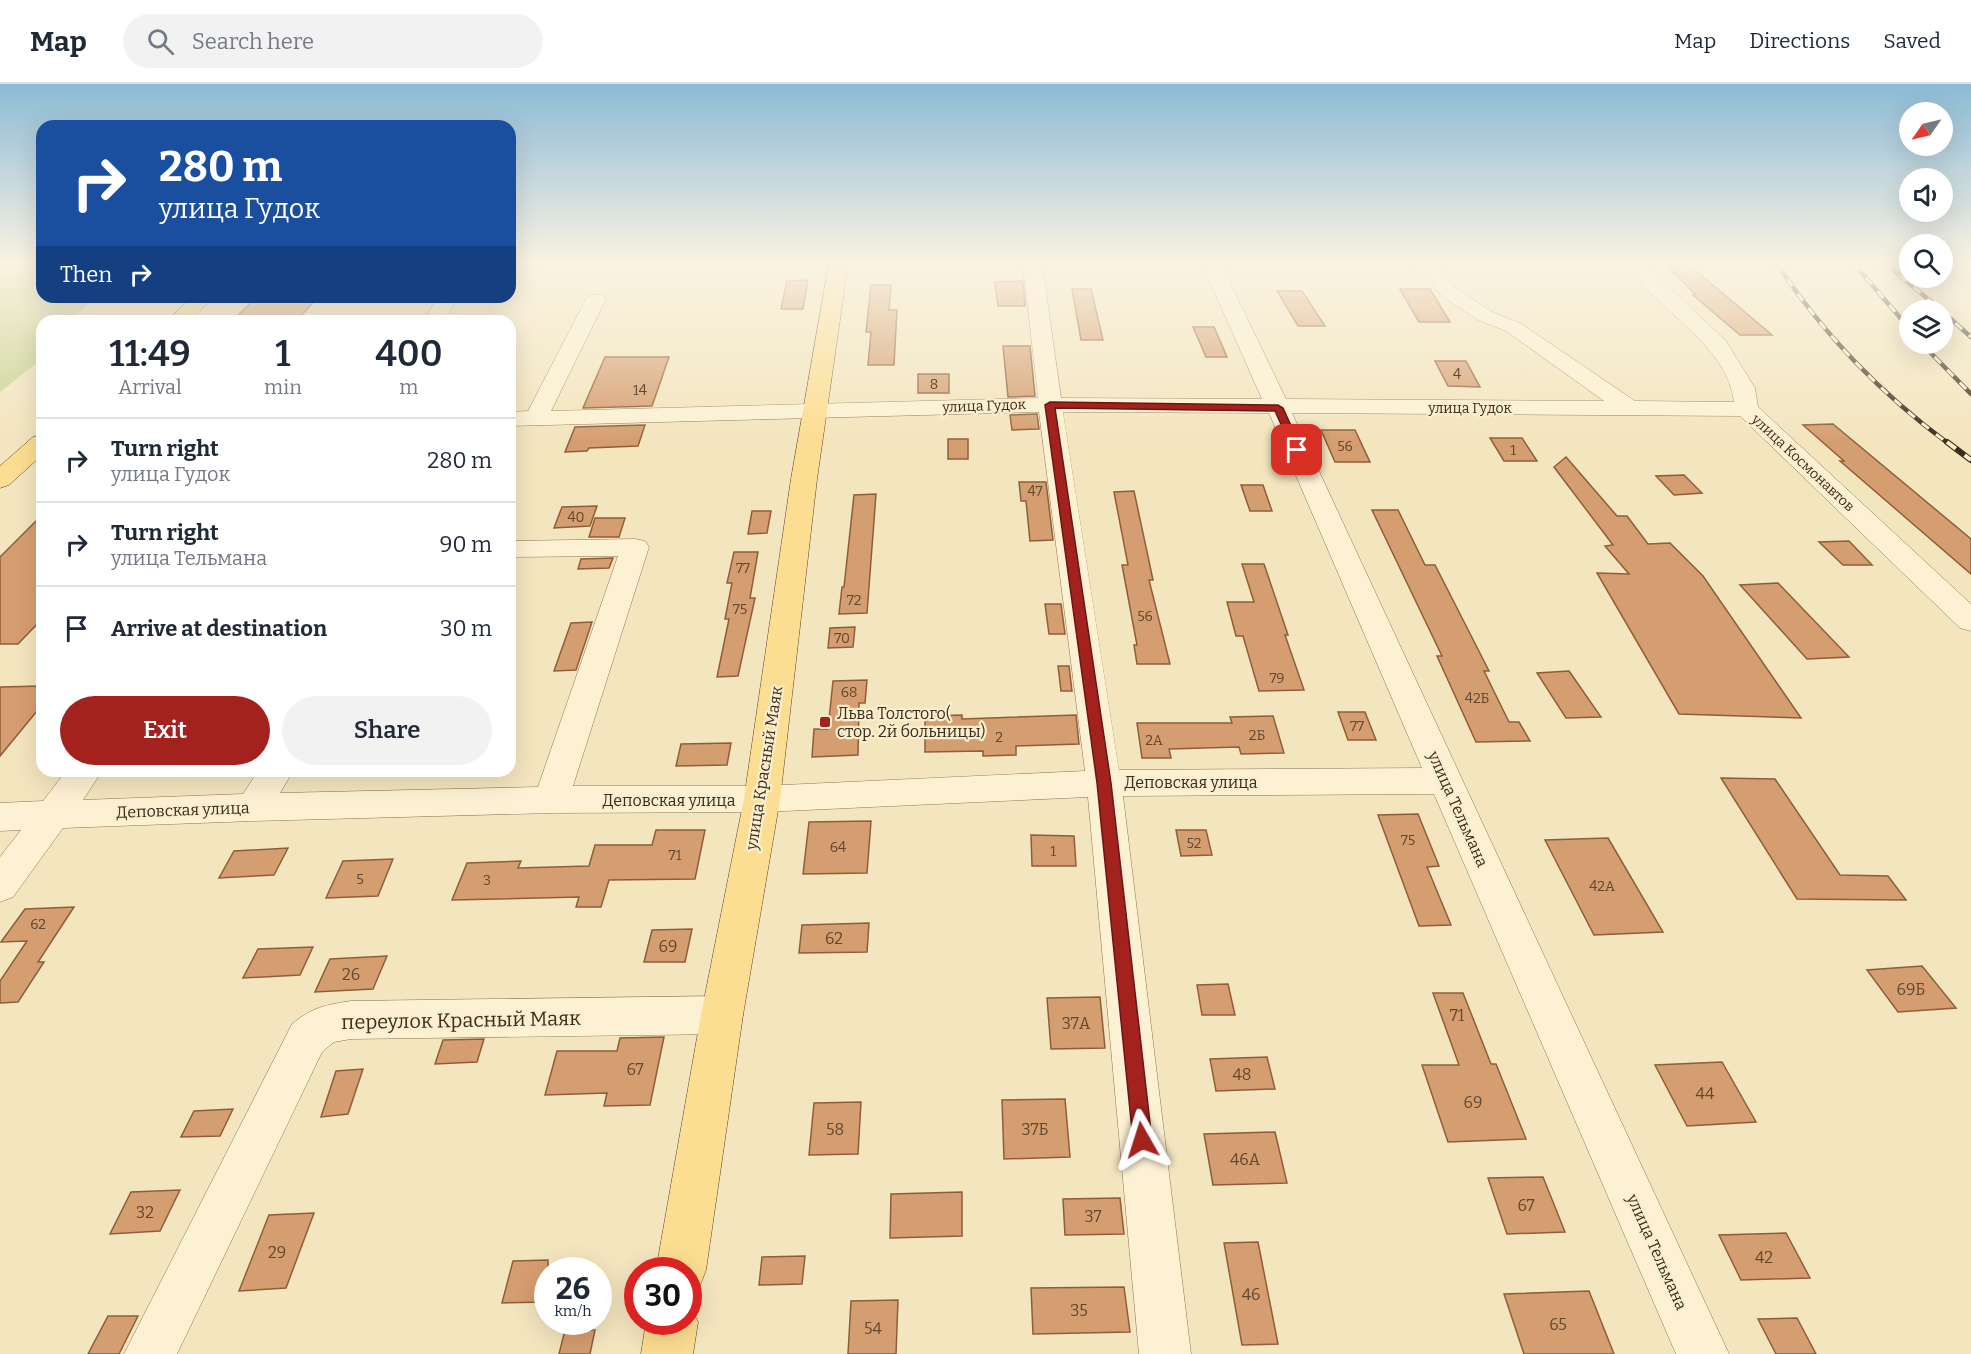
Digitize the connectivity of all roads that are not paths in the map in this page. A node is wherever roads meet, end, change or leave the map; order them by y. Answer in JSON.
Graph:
{"nodes":[{"id":1,"x":584,"y":323,"type":"edge"},
{"id":2,"x":829,"y":323,"type":"edge"},
{"id":3,"x":1040,"y":323,"type":"edge"},
{"id":4,"x":1239,"y":323,"type":"edge"},
{"id":5,"x":1503,"y":323,"type":"edge"},
{"id":6,"x":1694,"y":323,"type":"edge"},
{"id":7,"x":1050,"y":405,"type":"junction"},
{"id":8,"x":1278,"y":408,"type":"junction"},
{"id":9,"x":1629,"y":408,"type":"junction"},
{"id":10,"x":1746,"y":409,"type":"junction"},
{"id":11,"x":815,"y":411,"type":"junction"},
{"id":12,"x":537,"y":418,"type":"junction"},
{"id":13,"x":516,"y":419,"type":"edge"},
{"id":14,"x":36,"y":447,"type":"edge"},
{"id":15,"x":0,"y":480,"type":"edge"},
{"id":16,"x":516,"y":549,"type":"edge"},
{"id":17,"x":1971,"y":621,"type":"edge"},
{"id":18,"x":81,"y":777,"type":"edge"},
{"id":19,"x":272,"y":777,"type":"edge"},
{"id":20,"x":1446,"y":782,"type":"junction"},
{"id":21,"x":1104,"y":783,"type":"junction"},
{"id":22,"x":762,"y":799,"type":"junction"},
{"id":23,"x":551,"y":800,"type":"junction"},
{"id":24,"x":253,"y":807,"type":"junction"},
{"id":25,"x":54,"y":814,"type":"junction"},
{"id":26,"x":0,"y":817,"type":"edge"},
{"id":27,"x":0,"y":886,"type":"edge"},
{"id":28,"x":722,"y":1015,"type":"junction"},
{"id":29,"x":683,"y":1257,"type":"edge"},
{"id":30,"x":670,"y":1335,"type":"edge"},
{"id":31,"x":150,"y":1354,"type":"edge"},
{"id":32,"x":667,"y":1354,"type":"edge"},
{"id":33,"x":1165,"y":1354,"type":"edge"},
{"id":34,"x":1703,"y":1354,"type":"edge"}],
"edges":[{"from":1,"to":12,"type":"street"},
{"from":2,"to":11,"type":"main road","name":"улица Красный Маяк"},
{"from":3,"to":7,"type":"street"},
{"from":4,"to":8,"type":"street","name":"улица Тельмана"},
{"from":5,"to":9,"type":"street"},
{"from":6,"to":10,"type":"street","name":"улица Космонавтов"},
{"from":7,"to":8,"type":"street","name":"улица Гудок"},
{"from":7,"to":11,"type":"street","name":"улица Гудок"},
{"from":7,"to":21,"type":"street"},
{"from":8,"to":9,"type":"street","name":"улица Гудок"},
{"from":8,"to":20,"type":"street","name":"улица Тельмана"},
{"from":9,"to":10,"type":"street","name":"улица Гудок"},
{"from":10,"to":17,"type":"street","name":"улица Космонавтов"},
{"from":11,"to":12,"type":"street","name":"улица Гудок"},
{"from":11,"to":22,"type":"main road","name":"улица Красный Маяк"},
{"from":12,"to":13,"type":"street","name":"улица Гудок"},
{"from":14,"to":15,"type":"main road"},
{"from":16,"to":23,"type":"street"},
{"from":18,"to":25,"type":"street"},
{"from":19,"to":24,"type":"street"},
{"from":20,"to":21,"type":"street","name":"Деповская улица"},
{"from":20,"to":34,"type":"street","name":"улица Тельмана"},
{"from":21,"to":22,"type":"street","name":"Деповская улица"},
{"from":21,"to":33,"type":"street"},
{"from":22,"to":23,"type":"street","name":"Деповская улица"},
{"from":22,"to":28,"type":"main road","name":"улица Красный Маяк"},
{"from":23,"to":24,"type":"street","name":"Деповская улица"},
{"from":24,"to":25,"type":"street","name":"Деповская улица"},
{"from":25,"to":26,"type":"street","name":"Деповская улица"},
{"from":25,"to":27,"type":"street"},
{"from":28,"to":29,"type":"main road","name":"улица Красный Маяк"},
{"from":28,"to":31,"type":"street","name":"переулок Красный Маяк"},
{"from":30,"to":32,"type":"main road"}]}
